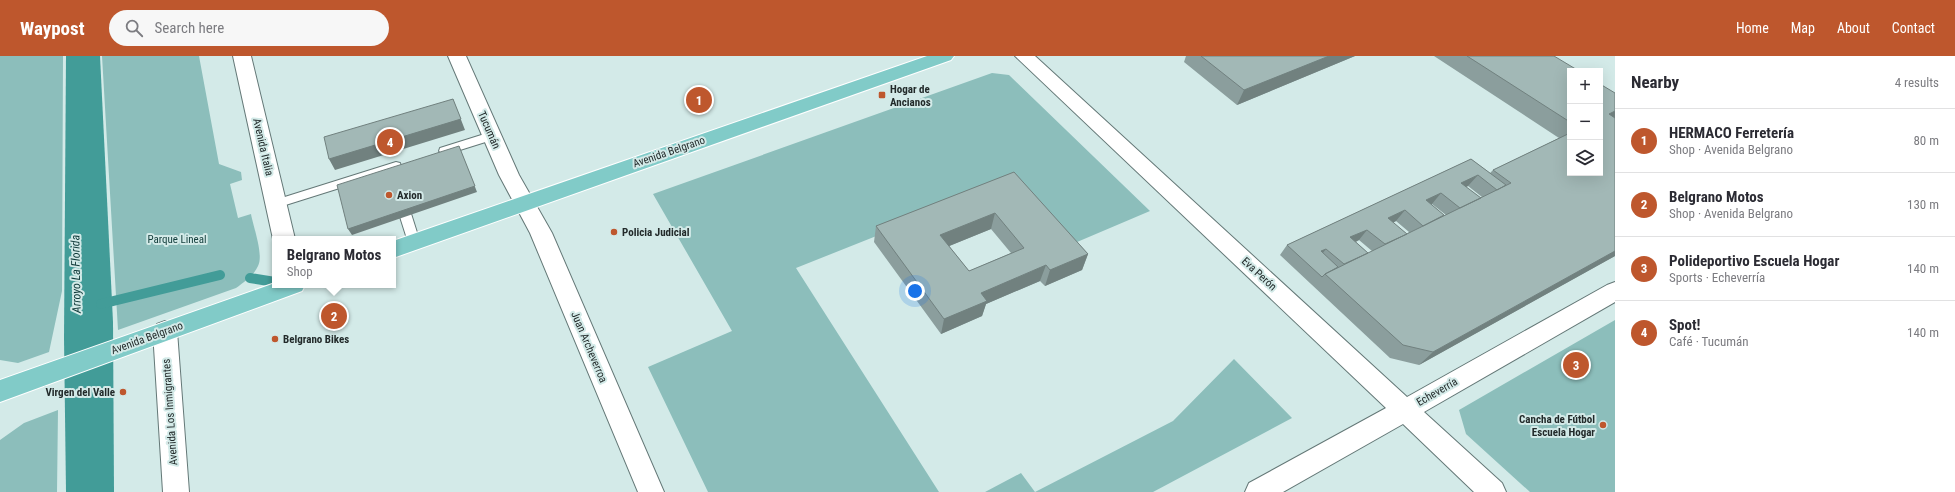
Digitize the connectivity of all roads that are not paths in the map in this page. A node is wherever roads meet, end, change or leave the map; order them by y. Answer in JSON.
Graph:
{"nodes":[{"id":1,"x":242,"y":56,"type":"edge"},
{"id":2,"x":457,"y":56,"type":"edge"},
{"id":3,"x":945,"y":56,"type":"edge"},
{"id":4,"x":1024,"y":56,"type":"edge"},
{"id":5,"x":491,"y":136,"type":"junction"},
{"id":6,"x":434,"y":154,"type":"edge"},
{"id":7,"x":405,"y":163,"type":"edge"},
{"id":8,"x":398,"y":190,"type":"edge"},
{"id":9,"x":525,"y":203,"type":"junction"},
{"id":10,"x":276,"y":204,"type":"junction"},
{"id":11,"x":283,"y":236,"type":"edge"},
{"id":12,"x":414,"y":242,"type":"junction"},
{"id":13,"x":396,"y":249,"type":"edge"},
{"id":14,"x":286,"y":288,"type":"edge"},
{"id":15,"x":1615,"y":291,"type":"edge"},
{"id":16,"x":165,"y":332,"type":"junction"},
{"id":17,"x":0,"y":376,"type":"edge"},
{"id":18,"x":28,"y":381,"type":"junction"},
{"id":19,"x":0,"y":391,"type":"edge"},
{"id":20,"x":1406,"y":410,"type":"junction"},
{"id":21,"x":176,"y":492,"type":"edge"},
{"id":22,"x":651,"y":492,"type":"edge"},
{"id":23,"x":1258,"y":492,"type":"edge"},
{"id":24,"x":1493,"y":492,"type":"edge"}],
"edges":[{"from":1,"to":10,"type":"street","name":"Avenida Italia"},
{"from":2,"to":5,"type":"street","name":"Tucumán"},
{"from":3,"to":9,"type":"main road","name":"Avenida Belgrano"},
{"from":4,"to":20,"type":"street","name":"Eva Perón"},
{"from":5,"to":6,"type":"lane"},
{"from":5,"to":9,"type":"street","name":"Tucumán"},
{"from":7,"to":10,"type":"lane"},
{"from":8,"to":12,"type":"lane"},
{"from":9,"to":12,"type":"main road","name":"Avenida Belgrano"},
{"from":9,"to":22,"type":"street","name":"Juan Archeverroa"},
{"from":10,"to":11,"type":"street","name":"Avenida Italia"},
{"from":12,"to":13,"type":"main road","name":"Avenida Belgrano"},
{"from":14,"to":16,"type":"main road","name":"Avenida Belgrano"},
{"from":15,"to":20,"type":"street","name":"Echeverría"},
{"from":16,"to":18,"type":"main road","name":"Avenida Belgrano"},
{"from":16,"to":21,"type":"street","name":"Avenida Los Inmigrantes"},
{"from":17,"to":18,"type":"main road"},
{"from":18,"to":19,"type":"main road","name":"Avenida Belgrano"},
{"from":20,"to":23,"type":"street","name":"Echeverría"},
{"from":20,"to":24,"type":"street","name":"Eva Perón"}]}
